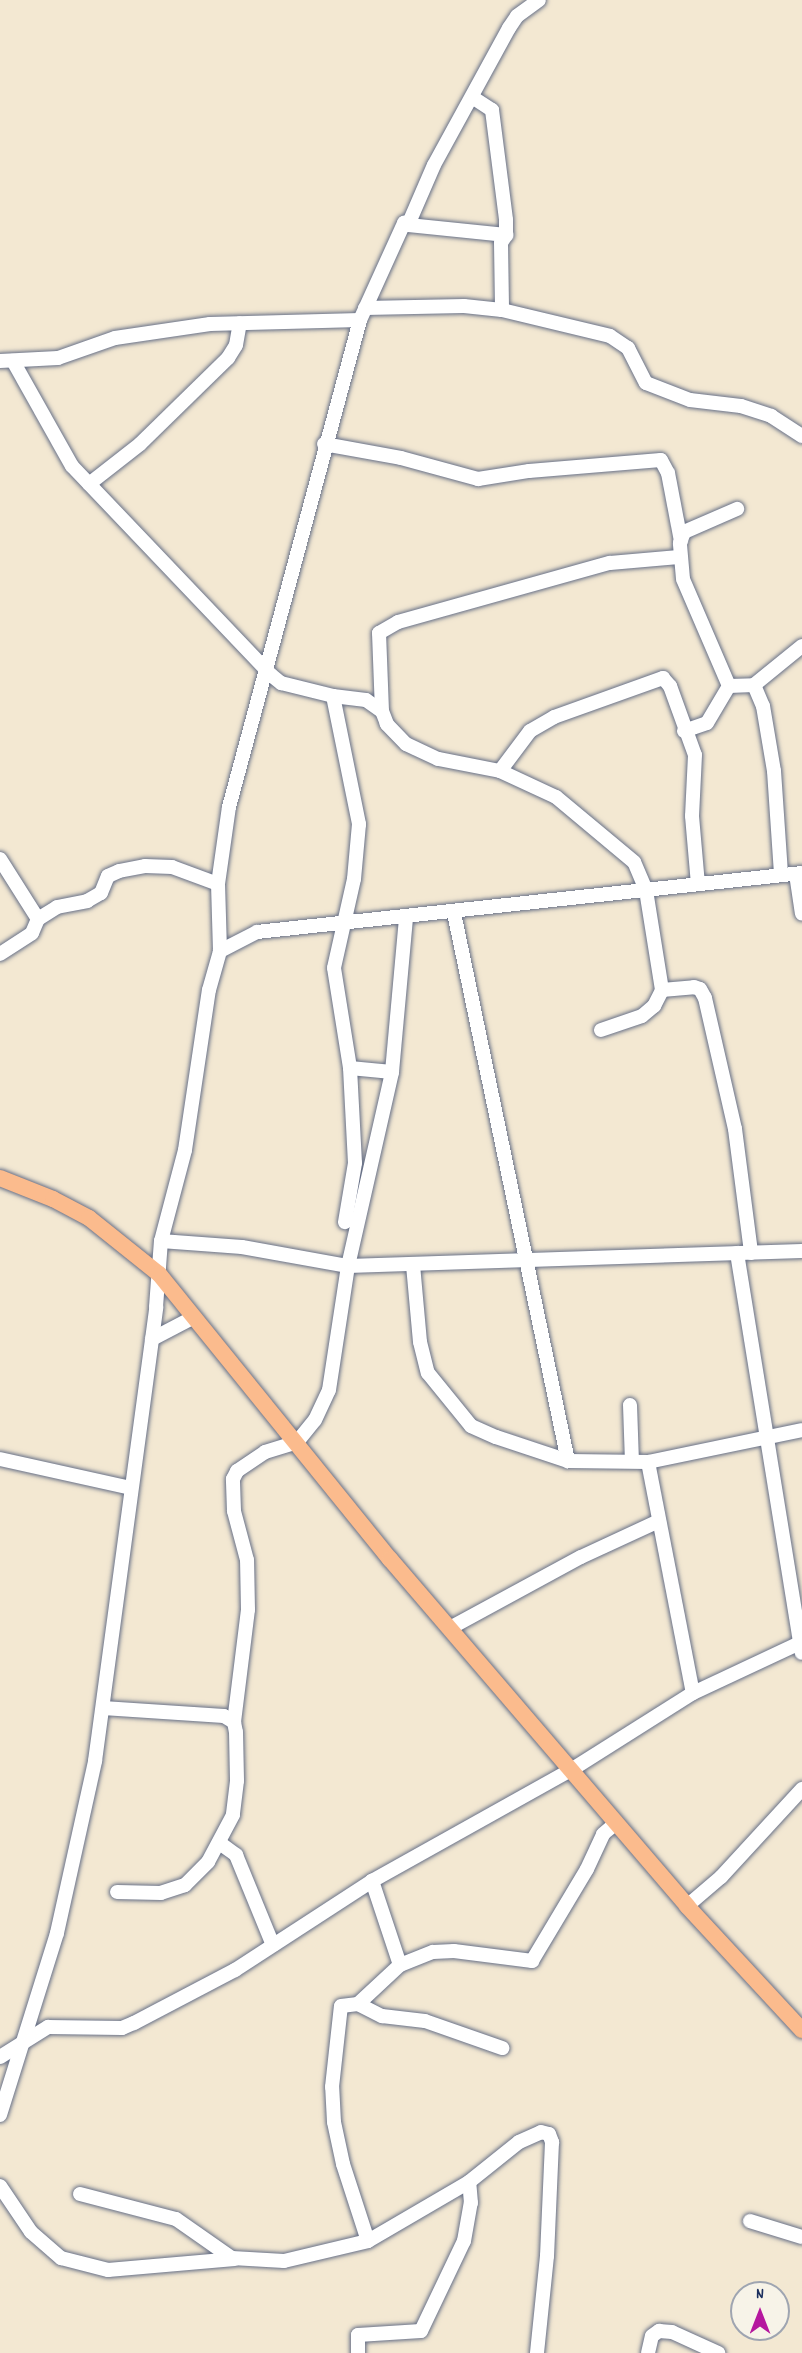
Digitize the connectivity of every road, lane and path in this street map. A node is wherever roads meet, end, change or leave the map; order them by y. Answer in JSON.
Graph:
{"nodes":[{"id":1,"x":539,"y":0,"type":"edge"},
{"id":2,"x":472,"y":97,"type":"junction"},
{"id":3,"x":408,"y":225,"type":"junction"},
{"id":4,"x":506,"y":235,"type":"junction"},
{"id":5,"x":502,"y":310,"type":"junction"},
{"id":6,"x":362,"y":314,"type":"junction"},
{"id":7,"x":240,"y":323,"type":"junction"},
{"id":8,"x":7,"y":361,"type":"edge"},
{"id":9,"x":802,"y":436,"type":"edge"},
{"id":10,"x":324,"y":444,"type":"junction"},
{"id":11,"x":89,"y":484,"type":"junction"},
{"id":12,"x":737,"y":509,"type":"dead end"},
{"id":13,"x":681,"y":541,"type":"junction"},
{"id":14,"x":679,"y":557,"type":"junction"},
{"id":15,"x":802,"y":646,"type":"edge"},
{"id":16,"x":265,"y":666,"type":"junction"},
{"id":17,"x":754,"y":685,"type":"junction"},
{"id":18,"x":729,"y":686,"type":"junction"},
{"id":19,"x":333,"y":696,"type":"junction"},
{"id":20,"x":382,"y":711,"type":"junction"},
{"id":21,"x":684,"y":731,"type":"junction"},
{"id":22,"x":500,"y":771,"type":"junction"},
{"id":23,"x":0,"y":859,"type":"edge"},
{"id":24,"x":799,"y":874,"type":"edge"},
{"id":25,"x":781,"y":875,"type":"junction"},
{"id":26,"x":218,"y":884,"type":"junction"},
{"id":27,"x":698,"y":884,"type":"junction"},
{"id":28,"x":646,"y":890,"type":"junction"},
{"id":29,"x":454,"y":913,"type":"junction"},
{"id":30,"x":802,"y":914,"type":"edge"},
{"id":31,"x":406,"y":918,"type":"junction"},
{"id":32,"x":38,"y":920,"type":"junction"},
{"id":33,"x":343,"y":923,"type":"junction"},
{"id":34,"x":220,"y":951,"type":"junction"},
{"id":35,"x":0,"y":954,"type":"edge"},
{"id":36,"x":662,"y":990,"type":"junction"},
{"id":37,"x":602,"y":1030,"type":"dead end"},
{"id":38,"x":350,"y":1068,"type":"junction"},
{"id":39,"x":392,"y":1072,"type":"junction"},
{"id":40,"x":0,"y":1178,"type":"edge"},
{"id":41,"x":345,"y":1222,"type":"dead end"},
{"id":42,"x":161,"y":1240,"type":"junction"},
{"id":43,"x":802,"y":1251,"type":"edge"},
{"id":44,"x":744,"y":1253,"type":"junction"},
{"id":45,"x":529,"y":1261,"type":"junction"},
{"id":46,"x":413,"y":1265,"type":"junction"},
{"id":47,"x":348,"y":1266,"type":"junction"},
{"id":48,"x":159,"y":1274,"type":"junction"},
{"id":49,"x":194,"y":1317,"type":"junction"},
{"id":50,"x":152,"y":1339,"type":"junction"},
{"id":51,"x":630,"y":1405,"type":"dead end"},
{"id":52,"x":802,"y":1430,"type":"edge"},
{"id":53,"x":765,"y":1437,"type":"junction"},
{"id":54,"x":297,"y":1442,"type":"junction"},
{"id":55,"x":0,"y":1459,"type":"edge"},
{"id":56,"x":568,"y":1461,"type":"junction"},
{"id":57,"x":632,"y":1461,"type":"junction"},
{"id":58,"x":648,"y":1462,"type":"junction"},
{"id":59,"x":131,"y":1488,"type":"junction"},
{"id":60,"x":659,"y":1521,"type":"junction"},
{"id":61,"x":450,"y":1628,"type":"junction"},
{"id":62,"x":801,"y":1646,"type":"edge"},
{"id":63,"x":693,"y":1693,"type":"junction"},
{"id":64,"x":103,"y":1708,"type":"junction"},
{"id":65,"x":234,"y":1722,"type":"junction"},
{"id":66,"x":571,"y":1770,"type":"junction"},
{"id":67,"x":802,"y":1789,"type":"edge"},
{"id":68,"x":616,"y":1822,"type":"junction"},
{"id":69,"x":221,"y":1844,"type":"junction"},
{"id":70,"x":372,"y":1881,"type":"junction"},
{"id":71,"x":117,"y":1892,"type":"dead end"},
{"id":72,"x":687,"y":1906,"type":"junction"},
{"id":73,"x":273,"y":1945,"type":"junction"},
{"id":74,"x":400,"y":1965,"type":"junction"},
{"id":75,"x":358,"y":2004,"type":"junction"},
{"id":76,"x":802,"y":2030,"type":"edge"},
{"id":77,"x":26,"y":2040,"type":"junction"},
{"id":78,"x":502,"y":2048,"type":"dead end"},
{"id":79,"x":0,"y":2057,"type":"edge"},
{"id":80,"x":0,"y":2115,"type":"edge"},
{"id":81,"x":469,"y":2182,"type":"junction"},
{"id":82,"x":0,"y":2186,"type":"edge"},
{"id":83,"x":80,"y":2194,"type":"dead end"},
{"id":84,"x":750,"y":2221,"type":"dead end"},
{"id":85,"x":802,"y":2237,"type":"edge"},
{"id":86,"x":368,"y":2241,"type":"junction"},
{"id":87,"x":252,"y":2257,"type":"junction"},
{"id":88,"x":358,"y":2353,"type":"edge"},
{"id":89,"x":537,"y":2353,"type":"edge"},
{"id":90,"x":648,"y":2353,"type":"edge"},
{"id":91,"x":718,"y":2353,"type":"edge"}],
"edges":[{"from":1,"to":2,"type":"street"},
{"from":2,"to":3,"type":"street"},
{"from":2,"to":4,"type":"street"},
{"from":3,"to":4,"type":"street"},
{"from":3,"to":6,"type":"street"},
{"from":4,"to":5,"type":"street"},
{"from":5,"to":6,"type":"street"},
{"from":5,"to":9,"type":"street"},
{"from":6,"to":7,"type":"street"},
{"from":6,"to":10,"type":"street"},
{"from":7,"to":8,"type":"street"},
{"from":7,"to":11,"type":"street"},
{"from":8,"to":11,"type":"street"},
{"from":10,"to":13,"type":"street"},
{"from":10,"to":16,"type":"street"},
{"from":11,"to":16,"type":"street"},
{"from":12,"to":13,"type":"street"},
{"from":13,"to":14,"type":"street"},
{"from":14,"to":18,"type":"street"},
{"from":14,"to":20,"type":"street"},
{"from":15,"to":17,"type":"street"},
{"from":16,"to":19,"type":"street"},
{"from":16,"to":26,"type":"street"},
{"from":17,"to":18,"type":"street"},
{"from":17,"to":25,"type":"street"},
{"from":18,"to":21,"type":"street"},
{"from":19,"to":20,"type":"street"},
{"from":19,"to":33,"type":"street"},
{"from":20,"to":22,"type":"street"},
{"from":21,"to":22,"type":"street"},
{"from":21,"to":27,"type":"street"},
{"from":22,"to":28,"type":"street"},
{"from":23,"to":32,"type":"street"},
{"from":24,"to":25,"type":"street"},
{"from":24,"to":30,"type":"street"},
{"from":25,"to":27,"type":"street"},
{"from":26,"to":32,"type":"street"},
{"from":26,"to":34,"type":"street"},
{"from":27,"to":28,"type":"street"},
{"from":28,"to":29,"type":"street"},
{"from":28,"to":36,"type":"street"},
{"from":29,"to":31,"type":"street"},
{"from":29,"to":45,"type":"street"},
{"from":31,"to":33,"type":"street"},
{"from":31,"to":39,"type":"street"},
{"from":32,"to":35,"type":"street"},
{"from":33,"to":34,"type":"street"},
{"from":33,"to":38,"type":"street"},
{"from":34,"to":42,"type":"street"},
{"from":36,"to":37,"type":"street"},
{"from":36,"to":44,"type":"street"},
{"from":38,"to":39,"type":"street"},
{"from":38,"to":41,"type":"street"},
{"from":39,"to":47,"type":"street"},
{"from":40,"to":48,"type":"main road"},
{"from":42,"to":47,"type":"street"},
{"from":42,"to":48,"type":"street"},
{"from":43,"to":44,"type":"street"},
{"from":44,"to":45,"type":"street"},
{"from":44,"to":53,"type":"street"},
{"from":45,"to":46,"type":"street"},
{"from":45,"to":56,"type":"street"},
{"from":46,"to":47,"type":"street"},
{"from":46,"to":56,"type":"street"},
{"from":47,"to":54,"type":"street"},
{"from":48,"to":49,"type":"main road"},
{"from":48,"to":50,"type":"street"},
{"from":49,"to":50,"type":"street"},
{"from":49,"to":54,"type":"main road"},
{"from":50,"to":59,"type":"street"},
{"from":51,"to":57,"type":"street"},
{"from":52,"to":53,"type":"street"},
{"from":53,"to":58,"type":"street"},
{"from":53,"to":62,"type":"street"},
{"from":54,"to":61,"type":"main road"},
{"from":54,"to":65,"type":"street"},
{"from":55,"to":59,"type":"street"},
{"from":56,"to":57,"type":"street"},
{"from":57,"to":58,"type":"street"},
{"from":58,"to":60,"type":"street"},
{"from":59,"to":64,"type":"street"},
{"from":60,"to":61,"type":"street"},
{"from":60,"to":63,"type":"street"},
{"from":61,"to":66,"type":"main road"},
{"from":62,"to":63,"type":"street"},
{"from":63,"to":66,"type":"street"},
{"from":64,"to":65,"type":"street"},
{"from":64,"to":77,"type":"street"},
{"from":65,"to":69,"type":"street"},
{"from":66,"to":68,"type":"main road"},
{"from":66,"to":70,"type":"street"},
{"from":67,"to":72,"type":"street"},
{"from":68,"to":72,"type":"main road"},
{"from":68,"to":74,"type":"street"},
{"from":69,"to":71,"type":"street"},
{"from":69,"to":73,"type":"street"},
{"from":70,"to":73,"type":"street"},
{"from":70,"to":74,"type":"street"},
{"from":72,"to":76,"type":"main road"},
{"from":73,"to":77,"type":"street"},
{"from":74,"to":75,"type":"street"},
{"from":75,"to":78,"type":"street"},
{"from":75,"to":86,"type":"street"},
{"from":77,"to":79,"type":"street"},
{"from":77,"to":80,"type":"street"},
{"from":81,"to":86,"type":"street"},
{"from":81,"to":88,"type":"street"},
{"from":81,"to":89,"type":"street"},
{"from":82,"to":87,"type":"street"},
{"from":83,"to":87,"type":"street"},
{"from":84,"to":85,"type":"street"},
{"from":86,"to":87,"type":"street"},
{"from":90,"to":91,"type":"street"}]}
